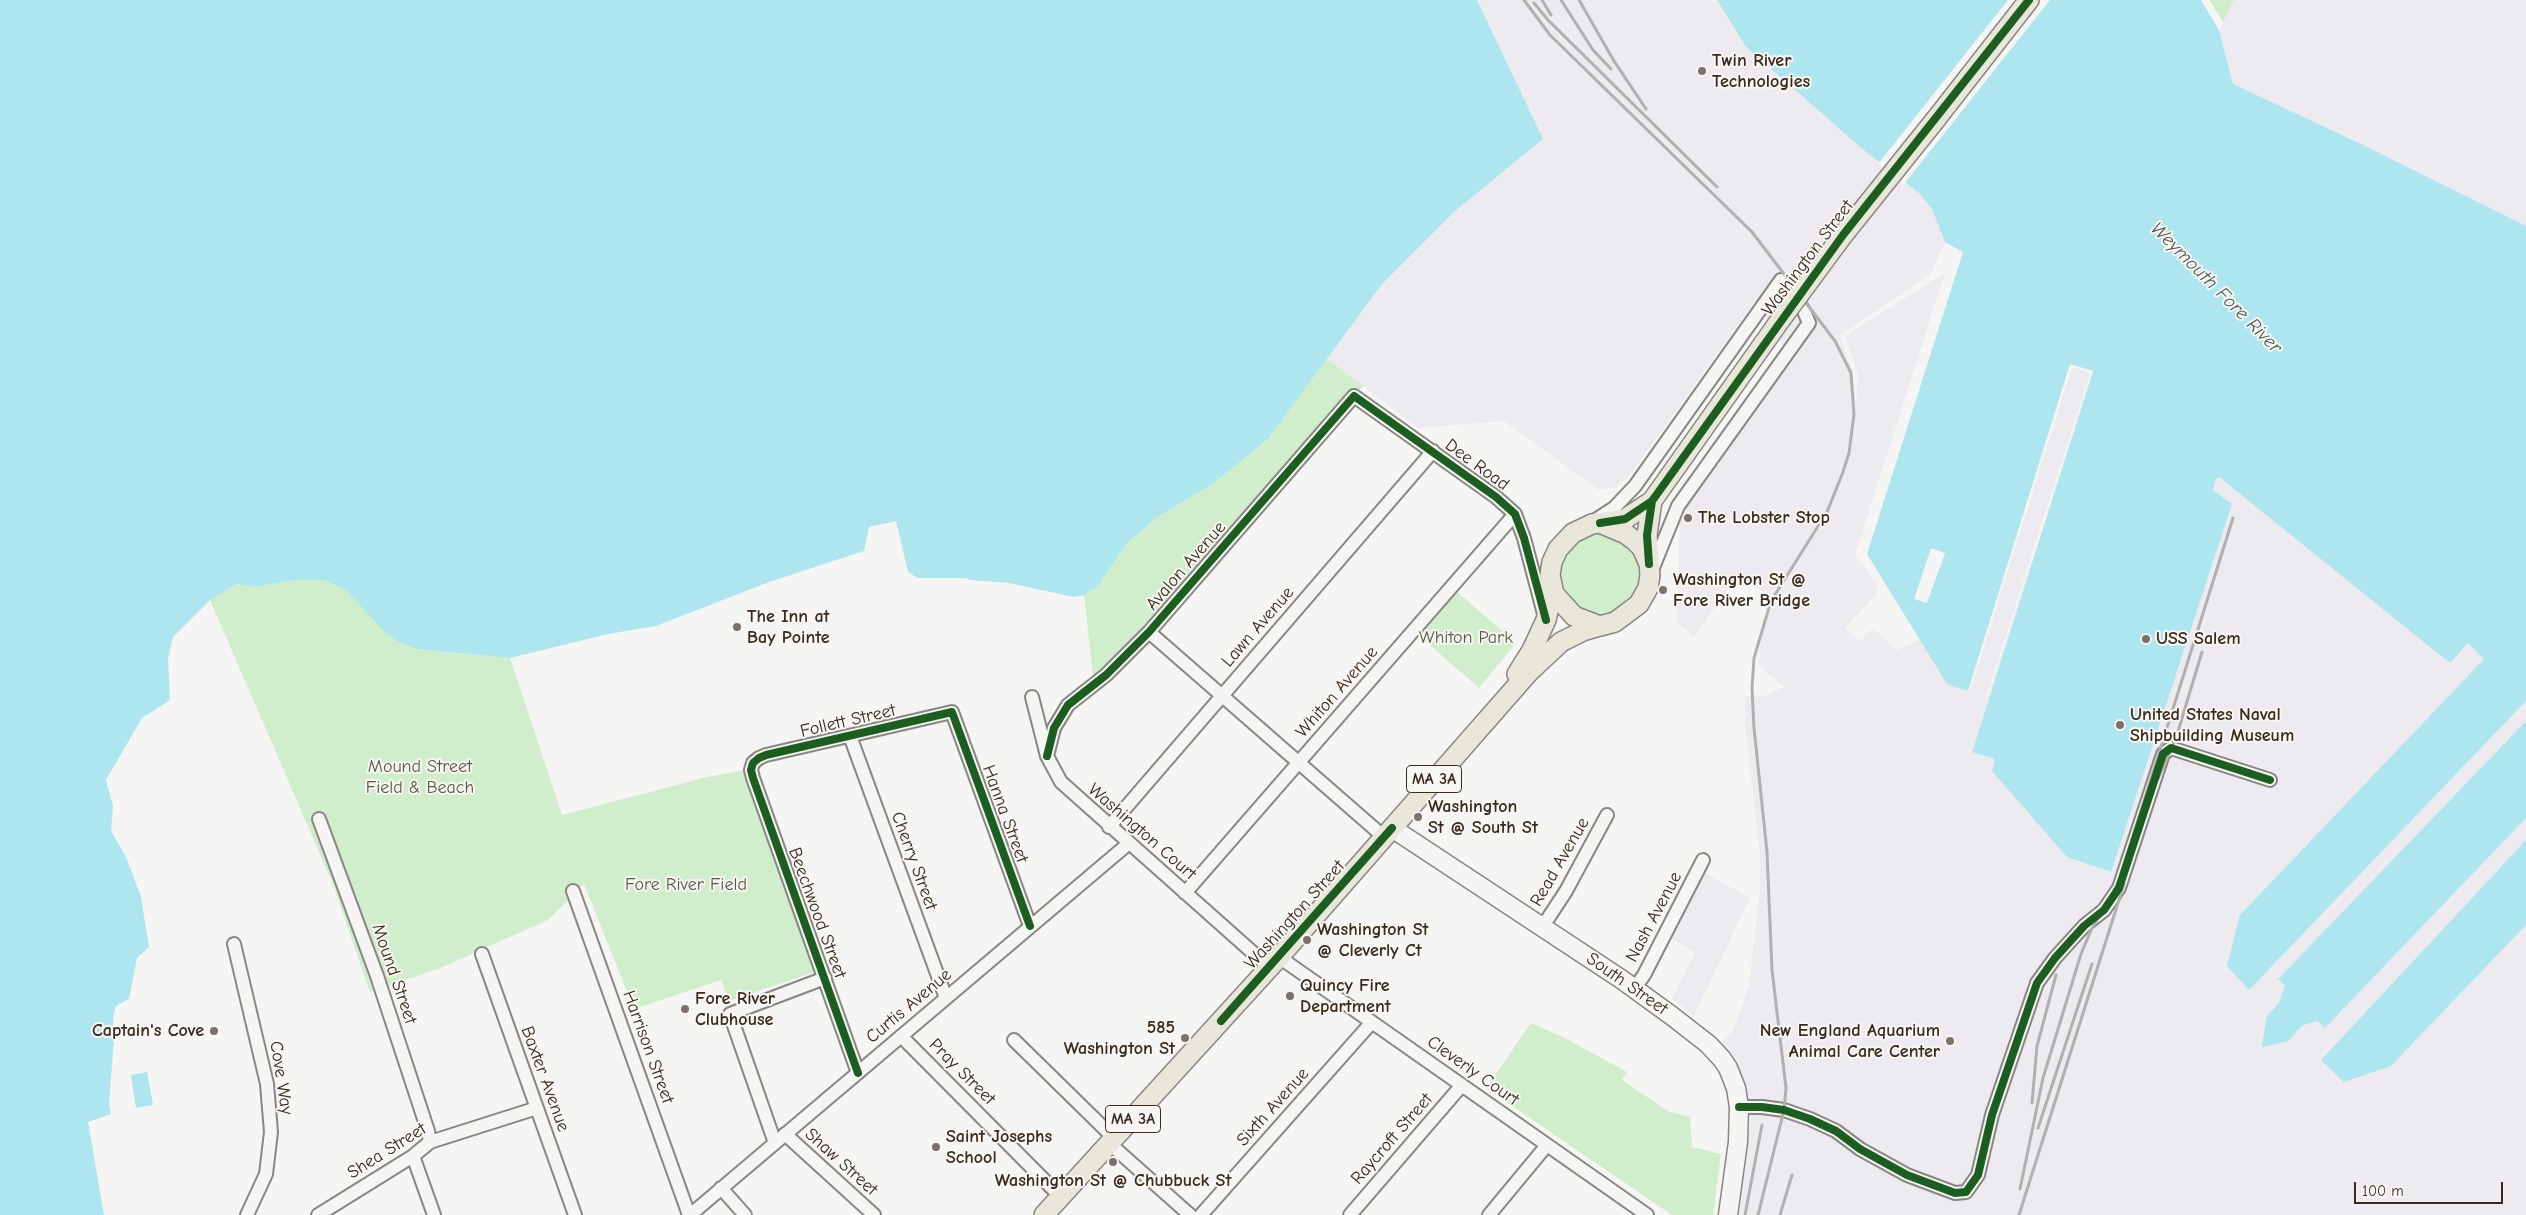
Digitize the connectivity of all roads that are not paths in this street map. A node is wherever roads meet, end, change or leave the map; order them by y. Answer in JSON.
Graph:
{"nodes":[{"id":1,"x":2029,"y":0,"type":"edge"},
{"id":2,"x":1354,"y":396,"type":"joint"},
{"id":3,"x":1434,"y":451,"type":"junction"},
{"id":4,"x":1652,"y":501,"type":"junction"},
{"id":5,"x":1515,"y":514,"type":"junction"},
{"id":6,"x":1593,"y":525,"type":"junction"},
{"id":7,"x":1650,"y":569,"type":"junction"},
{"id":8,"x":1550,"y":584,"type":"junction"},
{"id":9,"x":1546,"y":620,"type":"junction"},
{"id":10,"x":1600,"y":626,"type":"junction"},
{"id":11,"x":1149,"y":632,"type":"junction"},
{"id":12,"x":1222,"y":695,"type":"junction"},
{"id":13,"x":1032,"y":697,"type":"dead end"},
{"id":14,"x":952,"y":712,"type":"joint"},
{"id":15,"x":1492,"y":712,"type":"junction"},
{"id":16,"x":850,"y":736,"type":"junction"},
{"id":17,"x":1047,"y":756,"type":"junction"},
{"id":18,"x":753,"y":763,"type":"joint"},
{"id":19,"x":1299,"y":763,"type":"junction"},
{"id":20,"x":2270,"y":780,"type":"dead end"},
{"id":21,"x":1607,"y":815,"type":"dead end"},
{"id":22,"x":319,"y":819,"type":"dead end"},
{"id":23,"x":1109,"y":827,"type":"junction"},
{"id":24,"x":1388,"y":832,"type":"junction"},
{"id":25,"x":1128,"y":844,"type":"junction"},
{"id":26,"x":1703,"y":860,"type":"dead end"},
{"id":27,"x":573,"y":891,"type":"dead end"},
{"id":28,"x":1185,"y":893,"type":"junction"},
{"id":29,"x":1030,"y":926,"type":"junction"},
{"id":30,"x":1543,"y":926,"type":"junction"},
{"id":31,"x":234,"y":944,"type":"dead end"},
{"id":32,"x":482,"y":954,"type":"dead end"},
{"id":33,"x":1274,"y":962,"type":"junction"},
{"id":34,"x":825,"y":978,"type":"junction"},
{"id":35,"x":1634,"y":989,"type":"junction"},
{"id":36,"x":946,"y":998,"type":"junction"},
{"id":37,"x":1372,"y":1022,"type":"junction"},
{"id":38,"x":901,"y":1036,"type":"junction"},
{"id":39,"x":1014,"y":1040,"type":"dead end"},
{"id":40,"x":858,"y":1073,"type":"junction"},
{"id":41,"x":1462,"y":1085,"type":"junction"},
{"id":42,"x":1739,"y":1106,"type":"junction"},
{"id":43,"x":537,"y":1108,"type":"junction"},
{"id":44,"x":780,"y":1139,"type":"junction"},
{"id":45,"x":1112,"y":1141,"type":"junction"},
{"id":46,"x":430,"y":1142,"type":"junction"},
{"id":47,"x":1547,"y":1145,"type":"junction"},
{"id":48,"x":413,"y":1156,"type":"junction"},
{"id":49,"x":721,"y":1188,"type":"junction"},
{"id":50,"x":1061,"y":1197,"type":"junction"},
{"id":51,"x":247,"y":1215,"type":"edge"},
{"id":52,"x":318,"y":1215,"type":"edge"},
{"id":53,"x":434,"y":1215,"type":"edge"},
{"id":54,"x":575,"y":1215,"type":"edge"},
{"id":55,"x":689,"y":1215,"type":"edge"},
{"id":56,"x":745,"y":1215,"type":"edge"},
{"id":57,"x":874,"y":1215,"type":"edge"},
{"id":58,"x":1044,"y":1215,"type":"edge"},
{"id":59,"x":1190,"y":1215,"type":"edge"},
{"id":60,"x":1201,"y":1215,"type":"edge"},
{"id":61,"x":1350,"y":1215,"type":"edge"},
{"id":62,"x":1489,"y":1215,"type":"edge"},
{"id":63,"x":1646,"y":1215,"type":"edge"},
{"id":64,"x":1728,"y":1215,"type":"edge"}],
"edges":[{"from":1,"to":4,"type":"main road","name":"Washington Street","number":"MA 3A","bridge":true},
{"from":2,"to":3,"type":"street","name":"Dee Road"},
{"from":2,"to":11,"type":"street","name":"Avalon Avenue"},
{"from":3,"to":5,"type":"street","name":"Dee Road"},
{"from":3,"to":12,"type":"street","name":"Lawn Avenue"},
{"from":4,"to":6,"type":"main road","name":"Washington Street","number":"MA 3A"},
{"from":4,"to":7,"type":"main road","name":"Washington Street","number":"MA 3A"},
{"from":5,"to":9,"type":"street","name":"Dee Road"},
{"from":5,"to":19,"type":"street","name":"Whiton Avenue"},
{"from":6,"to":7,"type":"main road"},
{"from":6,"to":7,"type":"street"},
{"from":6,"to":8,"type":"main road","number":"MA 3A"},
{"from":7,"to":10,"type":"main road","number":"MA 3A"},
{"from":8,"to":9,"type":"main road","name":"Washington Street","number":"MA 3A"},
{"from":8,"to":10,"type":"main road"},
{"from":9,"to":15,"type":"main road","name":"Washington Street","number":"MA 3A"},
{"from":10,"to":15,"type":"main road","name":"Washington Street","number":"MA 3A"},
{"from":11,"to":12,"type":"street"},
{"from":11,"to":17,"type":"street","name":"Avalon Avenue"},
{"from":12,"to":19,"type":"street"},
{"from":12,"to":23,"type":"street","name":"Lawn Avenue"},
{"from":13,"to":17,"type":"street","name":"Washington Court"},
{"from":14,"to":16,"type":"street","name":"Follett Street"},
{"from":14,"to":29,"type":"street","name":"Hanna Street"},
{"from":15,"to":24,"type":"main road","name":"Washington Street","number":"MA 3A"},
{"from":16,"to":18,"type":"street","name":"Follett Street"},
{"from":16,"to":36,"type":"street","name":"Cherry Street"},
{"from":17,"to":23,"type":"street","name":"Washington Court"},
{"from":18,"to":34,"type":"street","name":"Beechwood Street"},
{"from":19,"to":24,"type":"street"},
{"from":19,"to":28,"type":"street","name":"Whiton Avenue"},
{"from":20,"to":42,"type":"street"},
{"from":21,"to":30,"type":"street","name":"Read Avenue"},
{"from":22,"to":46,"type":"street","name":"Mound Street"},
{"from":23,"to":25,"type":"street","name":"Washington Court"},
{"from":24,"to":30,"type":"main road","name":"South Street"},
{"from":24,"to":33,"type":"main road","name":"Washington Street","number":"MA 3A"},
{"from":25,"to":28,"type":"street","name":"Washington Court"},
{"from":25,"to":29,"type":"street","name":"Curtis Avenue"},
{"from":26,"to":35,"type":"street","name":"Nash Avenue"},
{"from":27,"to":55,"type":"street","name":"Harrison Street"},
{"from":28,"to":33,"type":"street","name":"Washington Court"},
{"from":29,"to":36,"type":"street","name":"Curtis Avenue"},
{"from":30,"to":35,"type":"main road","name":"South Street"},
{"from":31,"to":51,"type":"street","name":"Cove Way"},
{"from":32,"to":43,"type":"street","name":"Baxter Avenue"},
{"from":33,"to":37,"type":"street","name":"Cleverly Court"},
{"from":33,"to":45,"type":"main road","name":"Washington Street","number":"MA 3A"},
{"from":34,"to":40,"type":"street","name":"Beechwood Street"},
{"from":34,"to":44,"type":"street"},
{"from":35,"to":42,"type":"main road","name":"South Street"},
{"from":36,"to":38,"type":"street","name":"Curtis Avenue"},
{"from":37,"to":41,"type":"street","name":"Cleverly Court"},
{"from":37,"to":60,"type":"street","name":"Sixth Avenue"},
{"from":38,"to":40,"type":"street","name":"Curtis Avenue"},
{"from":38,"to":50,"type":"street","name":"Pray Street"},
{"from":39,"to":45,"type":"street"},
{"from":40,"to":44,"type":"street","name":"Curtis Avenue"},
{"from":41,"to":47,"type":"street","name":"Cleverly Court"},
{"from":41,"to":61,"type":"street","name":"Raycroft Street"},
{"from":42,"to":64,"type":"main road","name":"South Street"},
{"from":43,"to":46,"type":"street","name":"Shea Street"},
{"from":43,"to":54,"type":"street","name":"Baxter Avenue"},
{"from":44,"to":49,"type":"street","name":"Curtis Avenue"},
{"from":44,"to":57,"type":"street","name":"Shaw Street"},
{"from":45,"to":50,"type":"main road","name":"Washington Street","number":"MA 3A"},
{"from":45,"to":59,"type":"street"},
{"from":46,"to":48,"type":"street","name":"Shea Street"},
{"from":47,"to":62,"type":"street"},
{"from":47,"to":63,"type":"street","name":"Cleverly Court"},
{"from":48,"to":52,"type":"street","name":"Shea Street"},
{"from":48,"to":53,"type":"street"},
{"from":49,"to":55,"type":"street","name":"Curtis Avenue"},
{"from":49,"to":56,"type":"street"},
{"from":50,"to":58,"type":"main road","name":"Washington Street","number":"MA 3A"}]}
